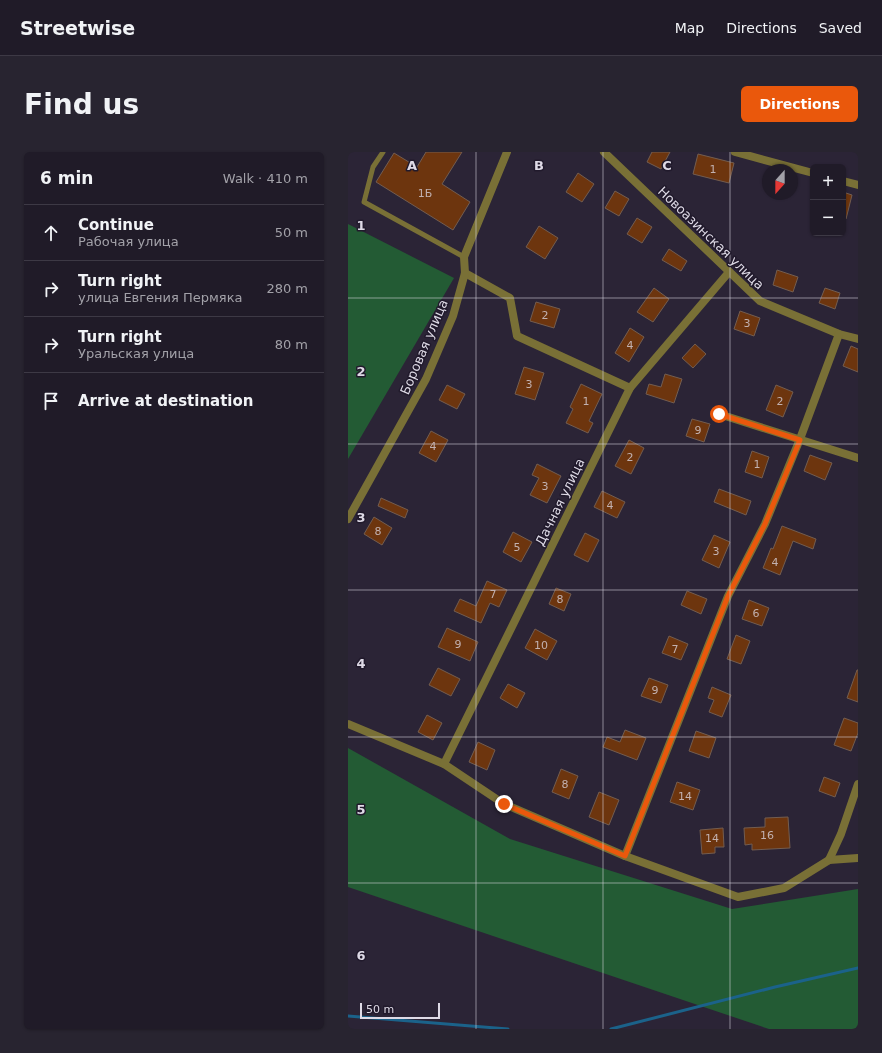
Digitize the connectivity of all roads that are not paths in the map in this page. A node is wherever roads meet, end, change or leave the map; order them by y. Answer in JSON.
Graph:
{"nodes":[{"id":1,"x":383,"y":152,"type":"edge"},
{"id":2,"x":507,"y":152,"type":"edge"},
{"id":3,"x":604,"y":152,"type":"edge"},
{"id":4,"x":735,"y":152,"type":"edge"},
{"id":5,"x":810,"y":172,"type":"edge"},
{"id":6,"x":846,"y":182,"type":"edge"},
{"id":7,"x":858,"y":185,"type":"edge"},
{"id":8,"x":464,"y":257,"type":"junction"},
{"id":9,"x":729,"y":272,"type":"junction"},
{"id":10,"x":465,"y":273,"type":"junction"},
{"id":11,"x":839,"y":334,"type":"junction"},
{"id":12,"x":858,"y":339,"type":"edge"},
{"id":13,"x":630,"y":388,"type":"junction"},
{"id":14,"x":719,"y":414,"type":"dead end"},
{"id":15,"x":800,"y":440,"type":"junction"},
{"id":16,"x":858,"y":458,"type":"edge"},
{"id":17,"x":348,"y":519,"type":"edge"},
{"id":18,"x":348,"y":724,"type":"edge"},
{"id":19,"x":444,"y":764,"type":"junction"},
{"id":20,"x":858,"y":784,"type":"edge"},
{"id":21,"x":625,"y":856,"type":"junction"},
{"id":22,"x":858,"y":858,"type":"edge"},
{"id":23,"x":829,"y":860,"type":"junction"}],
"edges":[{"from":1,"to":8,"type":"lane"},
{"from":2,"to":8,"type":"street","name":"Боровая улица"},
{"from":3,"to":9,"type":"street","name":"Новоазинская улица"},
{"from":4,"to":5,"type":"street"},
{"from":6,"to":7,"type":"street"},
{"from":8,"to":10,"type":"street","name":"Боровая улица"},
{"from":9,"to":11,"type":"street","name":"Новоазинская улица"},
{"from":9,"to":13,"type":"street","name":"Дачная улица"},
{"from":10,"to":13,"type":"street"},
{"from":10,"to":17,"type":"street","name":"Боровая улица"},
{"from":11,"to":12,"type":"street","name":"Новоазинская улица"},
{"from":11,"to":15,"type":"street"},
{"from":13,"to":19,"type":"street","name":"Дачная улица"},
{"from":14,"to":15,"type":"street"},
{"from":15,"to":16,"type":"street"},
{"from":15,"to":21,"type":"street"},
{"from":18,"to":19,"type":"street"},
{"from":19,"to":21,"type":"street"},
{"from":20,"to":23,"type":"street"},
{"from":21,"to":23,"type":"street"},
{"from":22,"to":23,"type":"street"}]}
